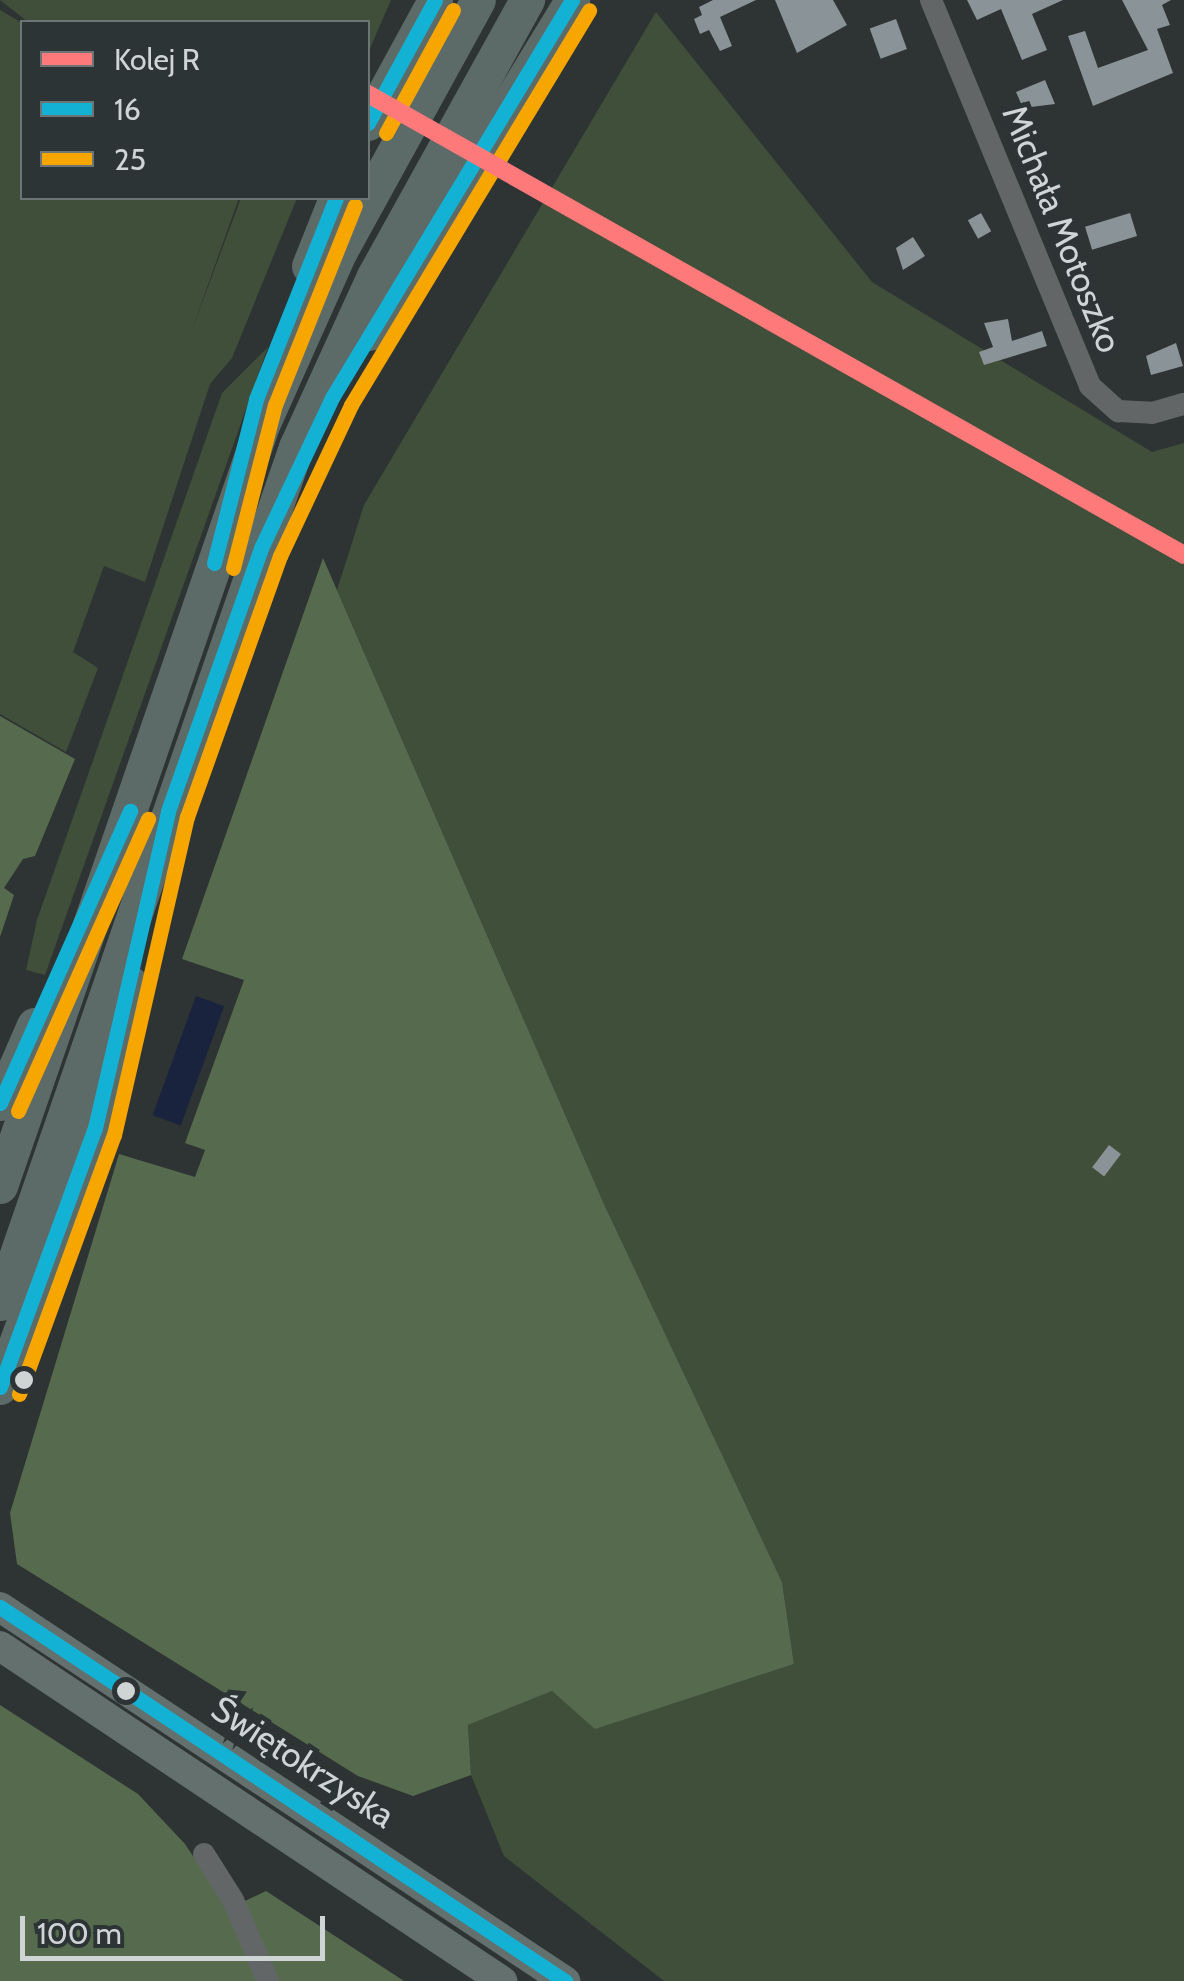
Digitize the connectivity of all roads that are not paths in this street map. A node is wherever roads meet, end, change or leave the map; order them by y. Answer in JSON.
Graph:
{"nodes":[{"id":1,"x":435,"y":0,"type":"edge"},
{"id":2,"x":478,"y":0,"type":"edge"},
{"id":3,"x":526,"y":0,"type":"edge"},
{"id":4,"x":572,"y":0,"type":"edge"},
{"id":5,"x":931,"y":0,"type":"edge"},
{"id":6,"x":370,"y":119,"type":"edge"},
{"id":7,"x":468,"y":137,"type":"junction"},
{"id":8,"x":370,"y":197,"type":"edge"},
{"id":9,"x":335,"y":200,"type":"edge"},
{"id":10,"x":368,"y":200,"type":"edge"},
{"id":11,"x":1184,"y":404,"type":"edge"},
{"id":12,"x":229,"y":520,"type":"junction"},
{"id":13,"x":168,"y":811,"type":"junction"},
{"id":14,"x":122,"y":834,"type":"junction"},
{"id":15,"x":0,"y":1102,"type":"edge"},
{"id":16,"x":0,"y":1186,"type":"edge"},
{"id":17,"x":0,"y":1303,"type":"edge"},
{"id":18,"x":0,"y":1388,"type":"edge"},
{"id":19,"x":0,"y":1607,"type":"edge"},
{"id":20,"x":0,"y":1646,"type":"edge"},
{"id":21,"x":204,"y":1854,"type":"dead end"},
{"id":22,"x":268,"y":1981,"type":"edge"},
{"id":23,"x":502,"y":1981,"type":"edge"},
{"id":24,"x":564,"y":1981,"type":"edge"}],
"edges":[{"from":1,"to":6,"type":"highway"},
{"from":2,"to":8,"type":"highway"},
{"from":3,"to":7,"type":"highway"},
{"from":4,"to":7,"type":"highway"},
{"from":5,"to":11,"type":"street","name":"Michała Motoszko"},
{"from":7,"to":13,"type":"highway"},
{"from":9,"to":12,"type":"highway"},
{"from":10,"to":12,"type":"highway"},
{"from":12,"to":14,"type":"highway"},
{"from":13,"to":17,"type":"highway"},
{"from":13,"to":18,"type":"highway"},
{"from":14,"to":15,"type":"highway"},
{"from":14,"to":16,"type":"highway"},
{"from":19,"to":24,"type":"main road","name":"Świętokrzyska"},
{"from":20,"to":23,"type":"main road","name":"Świętokrzyska"},
{"from":21,"to":22,"type":"street"}]}
